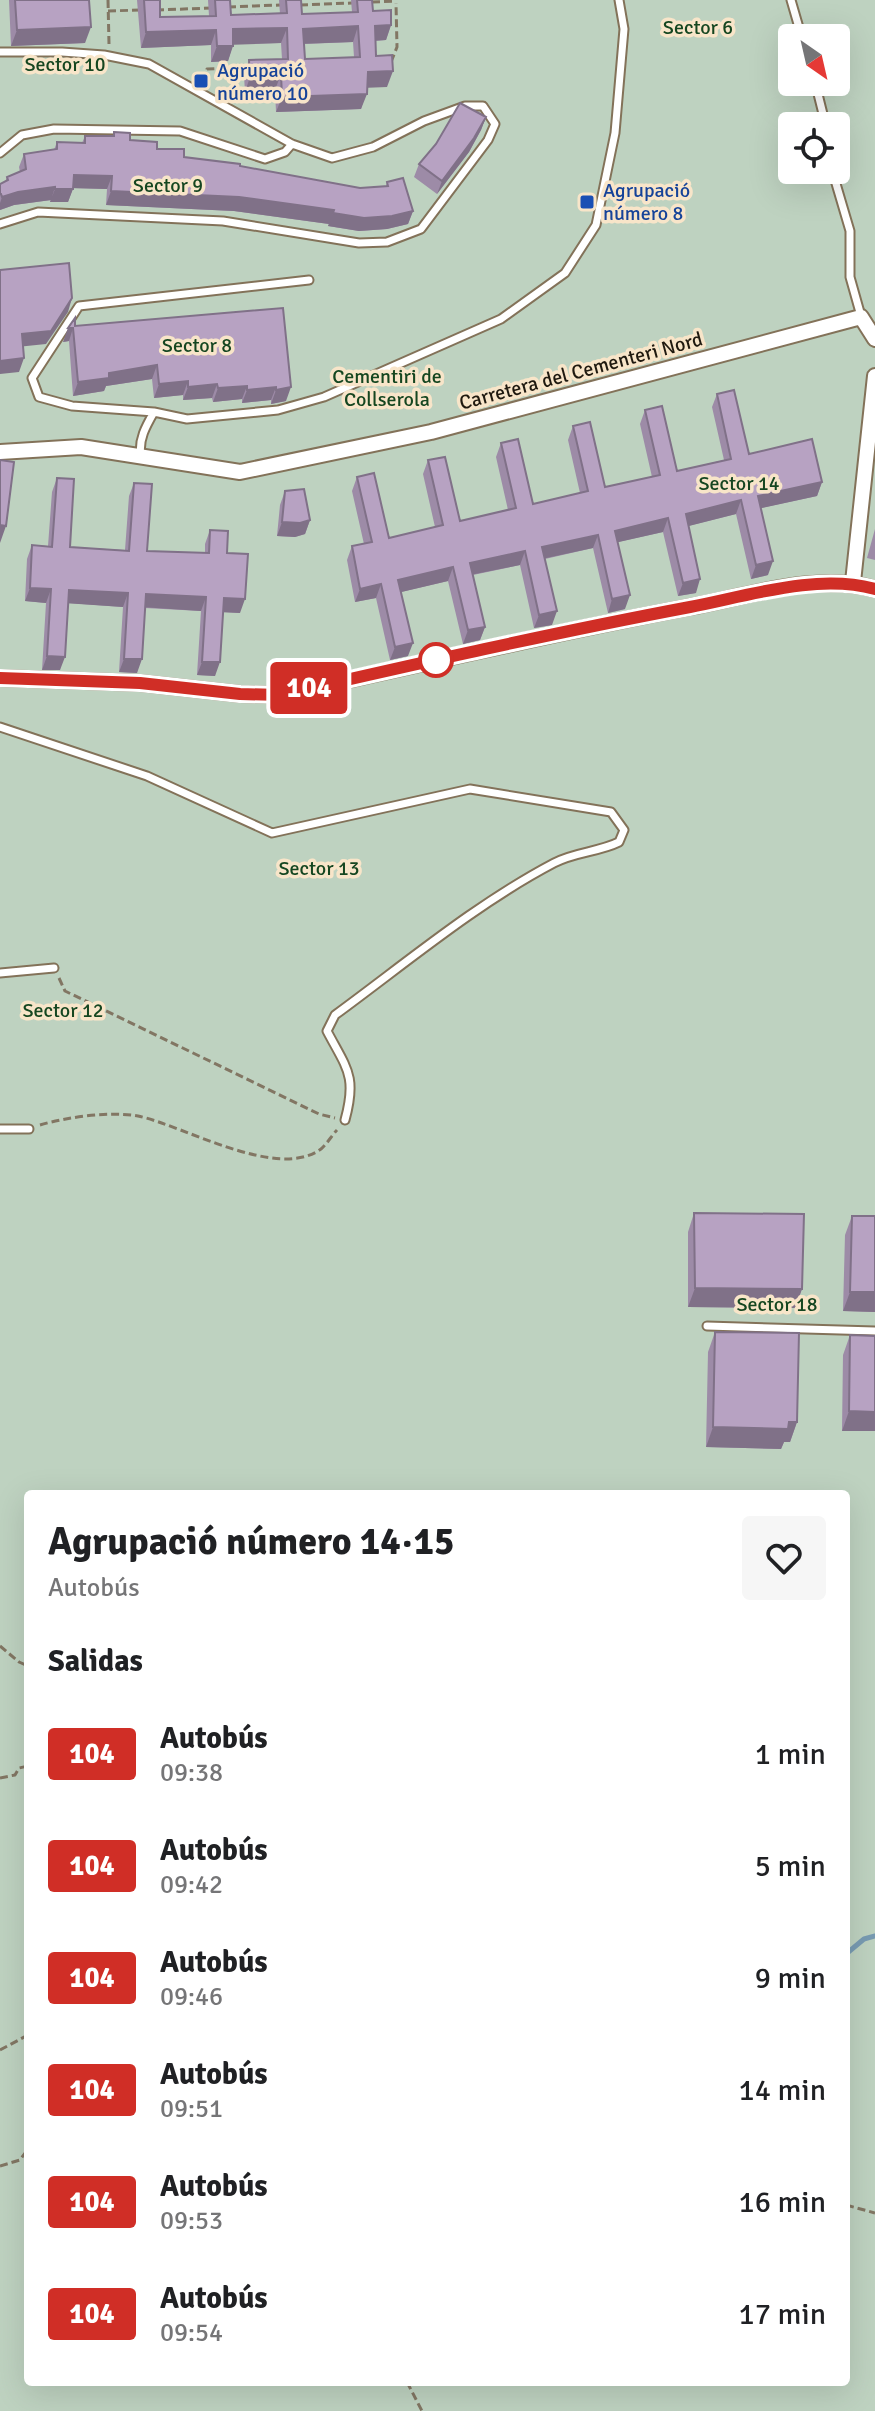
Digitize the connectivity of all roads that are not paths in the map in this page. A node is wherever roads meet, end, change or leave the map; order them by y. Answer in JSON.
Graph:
{"nodes":[{"id":1,"x":619,"y":0,"type":"edge"},
{"id":2,"x":791,"y":0,"type":"edge"},
{"id":3,"x":798,"y":24,"type":"edge"},
{"id":4,"x":0,"y":52,"type":"edge"},
{"id":5,"x":292,"y":144,"type":"junction"},
{"id":6,"x":0,"y":153,"type":"edge"},
{"id":7,"x":836,"y":184,"type":"edge"},
{"id":8,"x":0,"y":224,"type":"edge"},
{"id":9,"x":309,"y":280,"type":"dead end"},
{"id":10,"x":861,"y":317,"type":"junction"},
{"id":11,"x":875,"y":339,"type":"edge"},
{"id":12,"x":875,"y":376,"type":"edge"},
{"id":13,"x":154,"y":412,"type":"junction"},
{"id":14,"x":0,"y":452,"type":"edge"},
{"id":15,"x":141,"y":456,"type":"junction"},
{"id":16,"x":853,"y":582,"type":"junction"},
{"id":17,"x":875,"y":589,"type":"edge"},
{"id":18,"x":0,"y":678,"type":"edge"},
{"id":19,"x":0,"y":727,"type":"edge"},
{"id":20,"x":54,"y":968,"type":"road end"},
{"id":21,"x":0,"y":973,"type":"edge"},
{"id":22,"x":345,"y":1120,"type":"road end"},
{"id":23,"x":0,"y":1129,"type":"edge"},
{"id":24,"x":29,"y":1129,"type":"road end"},
{"id":25,"x":707,"y":1326,"type":"dead end"},
{"id":26,"x":875,"y":1331,"type":"edge"}],
"edges":[{"from":1,"to":13,"type":"lane"},
{"from":2,"to":3,"type":"lane"},
{"from":4,"to":5,"type":"lane"},
{"from":5,"to":6,"type":"lane"},
{"from":5,"to":8,"type":"lane"},
{"from":7,"to":10,"type":"lane"},
{"from":9,"to":13,"type":"lane"},
{"from":10,"to":11,"type":"street"},
{"from":10,"to":15,"type":"street","name":"Carretera del Cementeri Nord"},
{"from":12,"to":16,"type":"street"},
{"from":13,"to":15,"type":"lane"},
{"from":14,"to":15,"type":"street","name":"Carretera del Cementeri Nord"},
{"from":16,"to":17,"type":"street"},
{"from":16,"to":18,"type":"street"},
{"from":19,"to":22,"type":"lane"},
{"from":20,"to":21,"type":"lane"},
{"from":23,"to":24,"type":"lane"},
{"from":25,"to":26,"type":"lane"}]}
